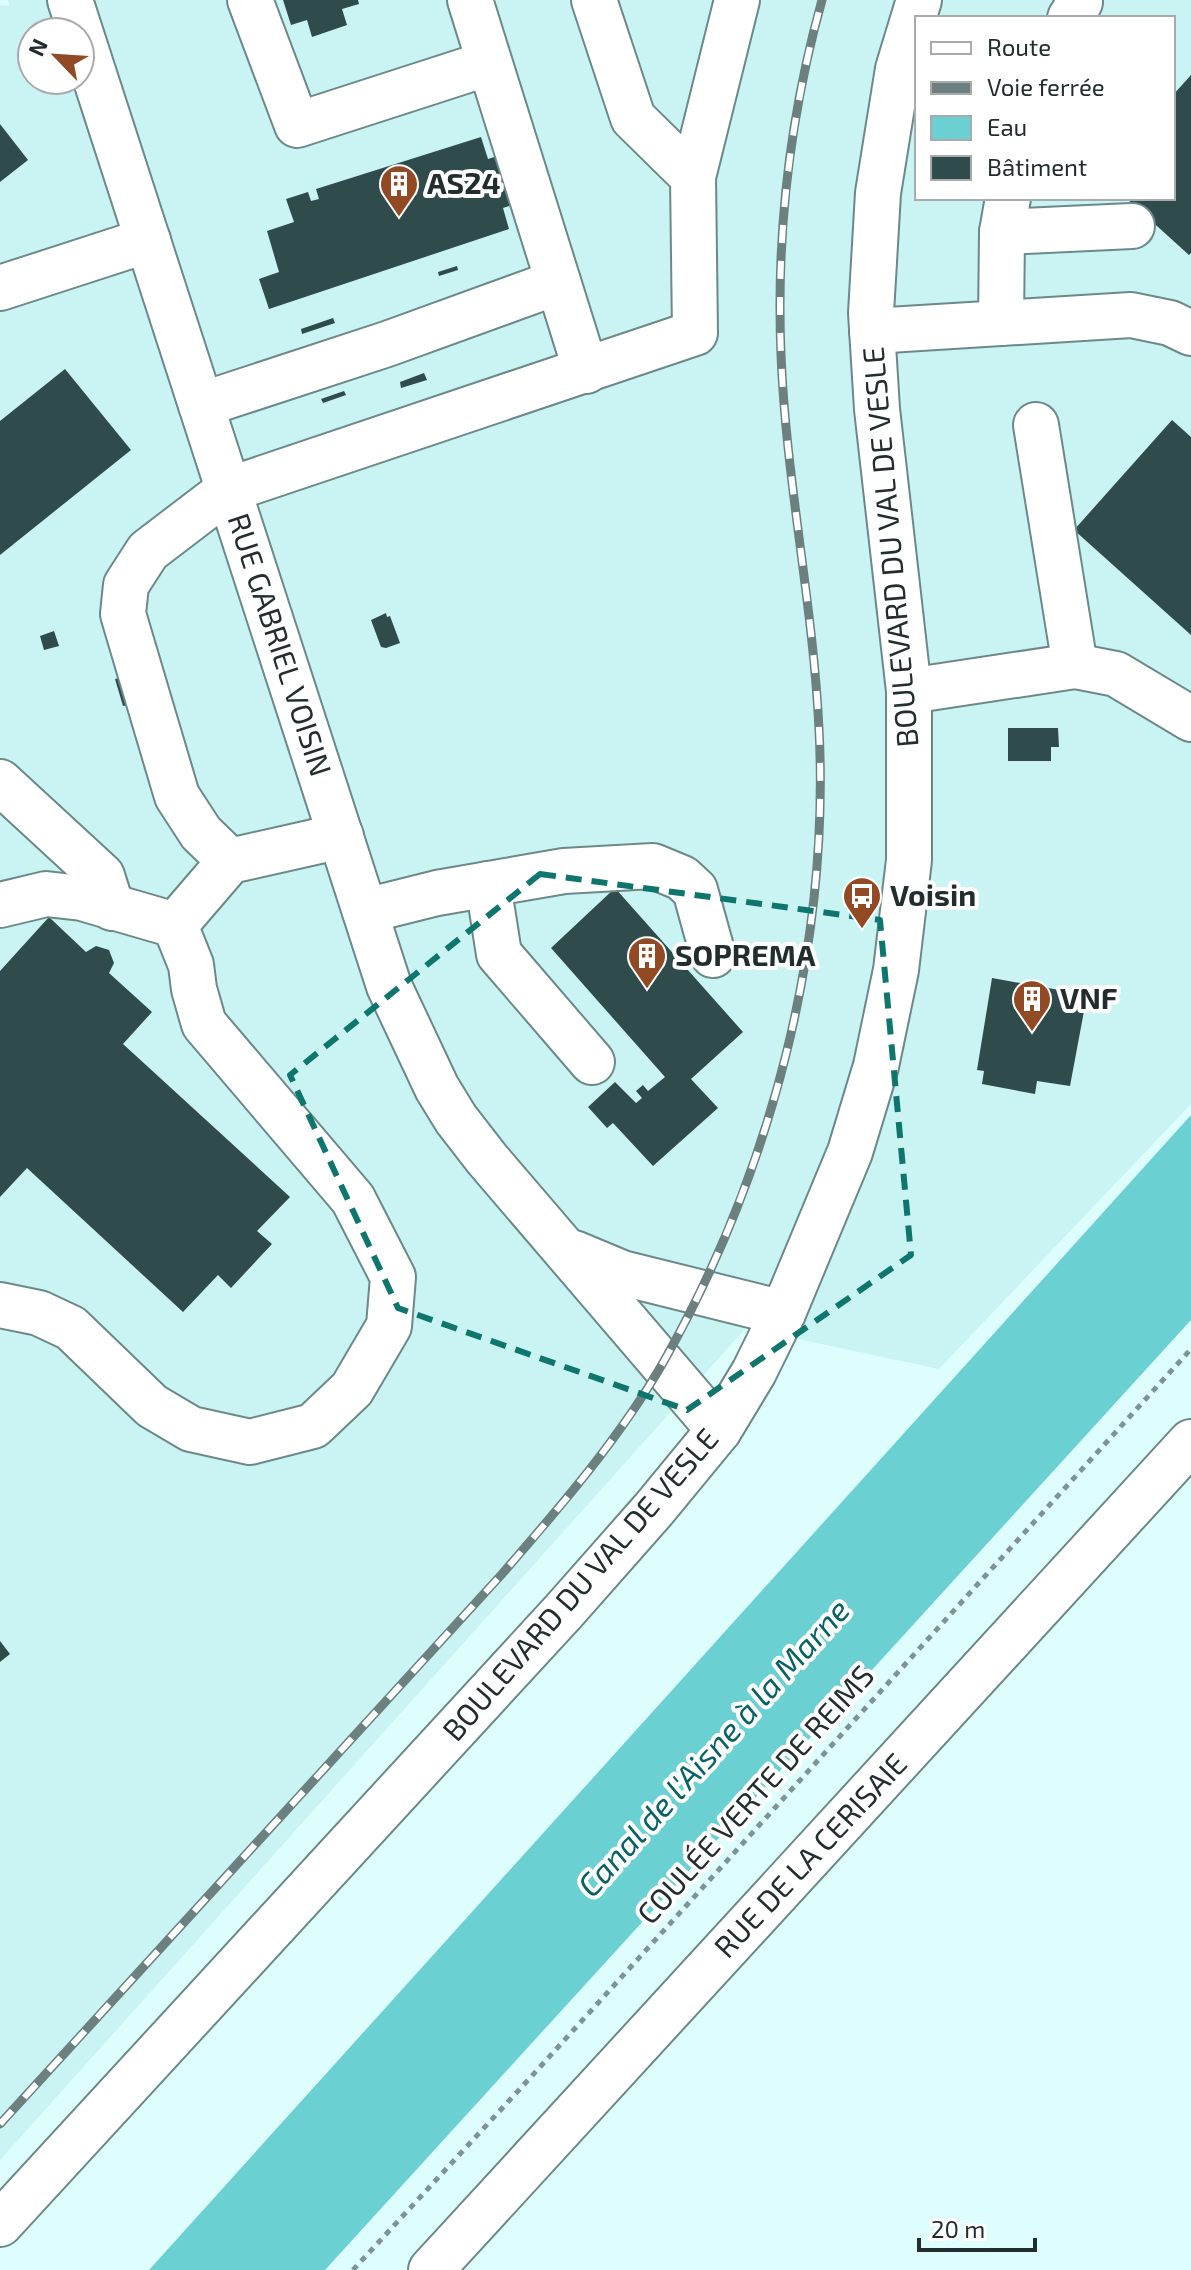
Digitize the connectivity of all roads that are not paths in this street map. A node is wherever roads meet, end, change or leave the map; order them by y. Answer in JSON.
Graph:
{"nodes":[{"id":1,"x":70,"y":0,"type":"edge"},
{"id":2,"x":250,"y":0,"type":"edge"},
{"id":3,"x":470,"y":0,"type":"edge"},
{"id":4,"x":594,"y":0,"type":"edge"},
{"id":5,"x":736,"y":0,"type":"edge"},
{"id":6,"x":919,"y":0,"type":"edge"},
{"id":7,"x":489,"y":63,"type":"junction"},
{"id":8,"x":693,"y":177,"type":"junction"},
{"id":9,"x":1005,"y":215,"type":"edge"},
{"id":10,"x":1132,"y":226,"type":"dead end"},
{"id":11,"x":148,"y":240,"type":"junction"},
{"id":12,"x":558,"y":282,"type":"junction"},
{"id":13,"x":0,"y":288,"type":"edge"},
{"id":14,"x":1184,"y":318,"type":"edge"},
{"id":15,"x":1001,"y":323,"type":"junction"},
{"id":16,"x":872,"y":331,"type":"junction"},
{"id":17,"x":586,"y":371,"type":"junction"},
{"id":18,"x":201,"y":405,"type":"junction"},
{"id":19,"x":1036,"y":425,"type":"dead end"},
{"id":20,"x":228,"y":490,"type":"junction"},
{"id":21,"x":1075,"y":666,"type":"junction"},
{"id":22,"x":909,"y":691,"type":"junction"},
{"id":23,"x":1191,"y":719,"type":"edge"},
{"id":24,"x":0,"y":782,"type":"edge"},
{"id":25,"x":341,"y":836,"type":"junction"},
{"id":26,"x":230,"y":861,"type":"junction"},
{"id":27,"x":488,"y":884,"type":"junction"},
{"id":28,"x":0,"y":905,"type":"edge"},
{"id":29,"x":112,"y":908,"type":"junction"},
{"id":30,"x":365,"y":911,"type":"junction"},
{"id":31,"x":175,"y":925,"type":"junction"},
{"id":32,"x":713,"y":955,"type":"dead end"},
{"id":33,"x":592,"y":1062,"type":"dead end"},
{"id":34,"x":567,"y":1249,"type":"junction"},
{"id":35,"x":0,"y":1305,"type":"edge"},
{"id":36,"x":783,"y":1313,"type":"junction"},
{"id":37,"x":719,"y":1430,"type":"junction"},
{"id":38,"x":1191,"y":1442,"type":"edge"},
{"id":39,"x":0,"y":2224,"type":"edge"},
{"id":40,"x":431,"y":2270,"type":"edge"}],
"edges":[{"from":1,"to":11,"type":"street","name":"RUE GABRIEL VOISIN"},
{"from":2,"to":7,"type":"street"},
{"from":3,"to":7,"type":"street"},
{"from":4,"to":8,"type":"street"},
{"from":5,"to":8,"type":"street"},
{"from":6,"to":16,"type":"street","name":"BOULEVARD DU VAL DE VESLE"},
{"from":7,"to":12,"type":"street"},
{"from":8,"to":17,"type":"street"},
{"from":9,"to":10,"type":"street"},
{"from":9,"to":15,"type":"street"},
{"from":11,"to":13,"type":"street"},
{"from":11,"to":18,"type":"street","name":"RUE GABRIEL VOISIN"},
{"from":12,"to":17,"type":"street"},
{"from":12,"to":18,"type":"street"},
{"from":14,"to":15,"type":"street"},
{"from":15,"to":16,"type":"street"},
{"from":16,"to":22,"type":"street","name":"BOULEVARD DU VAL DE VESLE"},
{"from":17,"to":20,"type":"street"},
{"from":18,"to":20,"type":"street","name":"RUE GABRIEL VOISIN"},
{"from":19,"to":21,"type":"street"},
{"from":20,"to":25,"type":"street","name":"RUE GABRIEL VOISIN"},
{"from":20,"to":26,"type":"street"},
{"from":21,"to":22,"type":"street"},
{"from":21,"to":23,"type":"street"},
{"from":22,"to":36,"type":"street","name":"BOULEVARD DU VAL DE VESLE"},
{"from":24,"to":29,"type":"street"},
{"from":25,"to":26,"type":"street"},
{"from":25,"to":30,"type":"street","name":"RUE GABRIEL VOISIN"},
{"from":26,"to":31,"type":"street"},
{"from":27,"to":30,"type":"street"},
{"from":27,"to":32,"type":"street"},
{"from":27,"to":33,"type":"street"},
{"from":28,"to":29,"type":"street"},
{"from":29,"to":31,"type":"street"},
{"from":30,"to":34,"type":"street","name":"RUE GABRIEL VOISIN"},
{"from":31,"to":35,"type":"street"},
{"from":34,"to":36,"type":"street","name":"RUE GABRIEL VOISIN"},
{"from":34,"to":37,"type":"street","name":"RUE GABRIEL VOISIN"},
{"from":36,"to":37,"type":"street","name":"BOULEVARD DU VAL DE VESLE"},
{"from":37,"to":39,"type":"street","name":"BOULEVARD DU VAL DE VESLE"},
{"from":38,"to":40,"type":"street","name":"RUE DE LA CERISAIE"}]}
